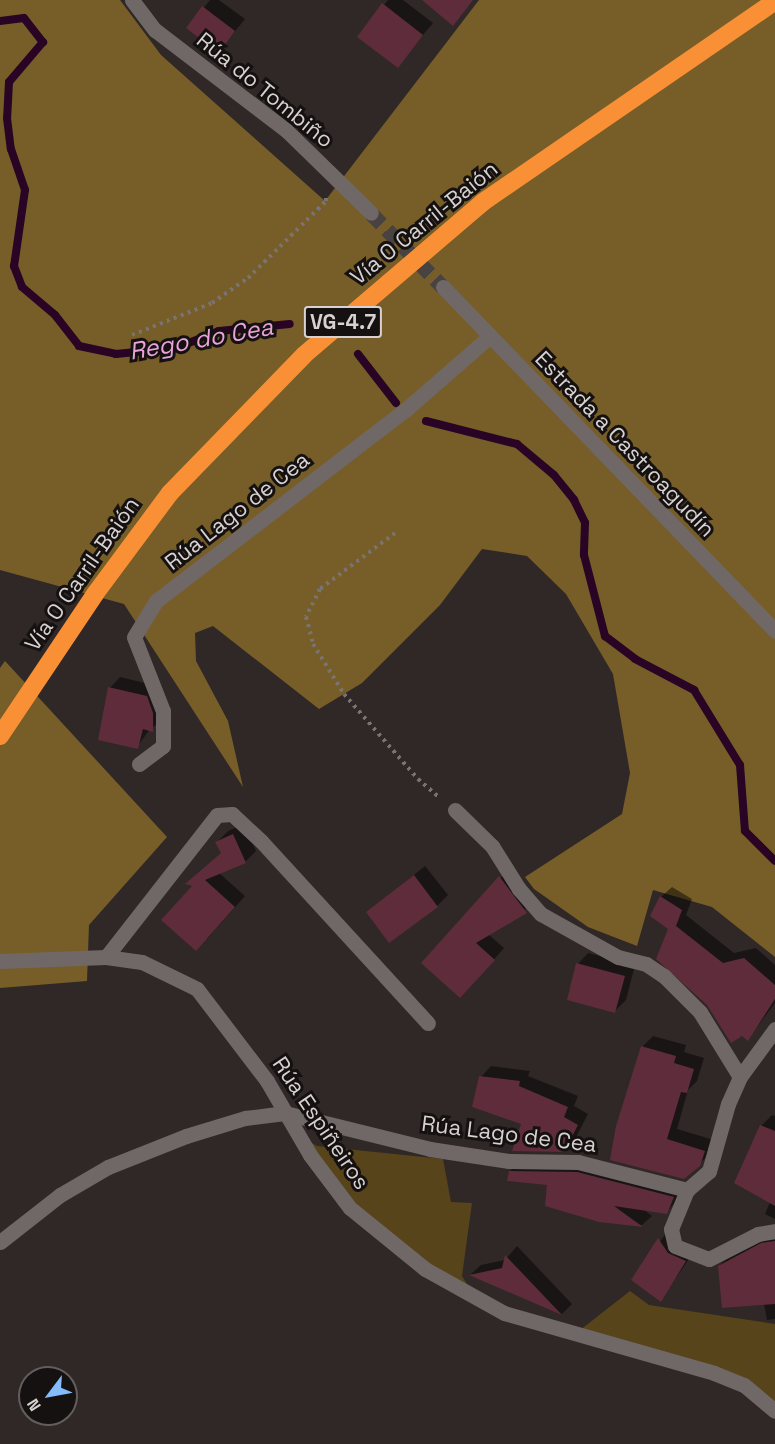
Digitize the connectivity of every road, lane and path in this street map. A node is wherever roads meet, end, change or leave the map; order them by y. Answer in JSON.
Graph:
{"nodes":[{"id":1,"x":132,"y":0,"type":"edge"},
{"id":2,"x":775,"y":1,"type":"edge"},
{"id":3,"x":328,"y":171,"type":"junction"},
{"id":4,"x":371,"y":213,"type":"tunnel mouth"},
{"id":5,"x":443,"y":288,"type":"tunnel mouth"},
{"id":6,"x":132,"y":335,"type":"dead end"},
{"id":7,"x":490,"y":336,"type":"junction"},
{"id":8,"x":394,"y":533,"type":"dead end"},
{"id":9,"x":775,"y":631,"type":"edge"},
{"id":10,"x":0,"y":736,"type":"edge"},
{"id":11,"x":139,"y":764,"type":"dead end"},
{"id":12,"x":454,"y":810,"type":"joint"},
{"id":13,"x":106,"y":957,"type":"junction"},
{"id":14,"x":0,"y":961,"type":"edge"},
{"id":15,"x":428,"y":1023,"type":"dead end"},
{"id":16,"x":775,"y":1029,"type":"edge"},
{"id":17,"x":740,"y":1077,"type":"junction"},
{"id":18,"x":285,"y":1113,"type":"junction"},
{"id":19,"x":687,"y":1190,"type":"junction"},
{"id":20,"x":775,"y":1231,"type":"edge"},
{"id":21,"x":0,"y":1242,"type":"edge"},
{"id":22,"x":775,"y":1411,"type":"edge"}],
"edges":[{"from":1,"to":3,"type":"street","name":"Rúa do Tombiño"},
{"from":2,"to":10,"type":"highway","name":"Vía O Carril-Baión","number":"VG-4.7"},
{"from":3,"to":4,"type":"street","name":"Rúa do Tombiño"},
{"from":3,"to":6,"type":"path"},
{"from":5,"to":7,"type":"street","name":"Estrada a Castroagudín"},
{"from":7,"to":9,"type":"street","name":"Estrada a Castroagudín"},
{"from":7,"to":11,"type":"street","name":"Rúa Lago de Cea"},
{"from":8,"to":12,"type":"path"},
{"from":12,"to":17,"type":"street"},
{"from":13,"to":14,"type":"street","name":"Rúa Espiñeiros"},
{"from":13,"to":15,"type":"street"},
{"from":13,"to":18,"type":"street","name":"Rúa Espiñeiros"},
{"from":16,"to":17,"type":"street"},
{"from":17,"to":19,"type":"street"},
{"from":18,"to":19,"type":"street","name":"Rúa Lago de Cea"},
{"from":18,"to":21,"type":"street","name":"Rúa Lago de Cea"},
{"from":18,"to":22,"type":"street","name":"Rúa Espiñeiros"},
{"from":19,"to":20,"type":"street"}]}
